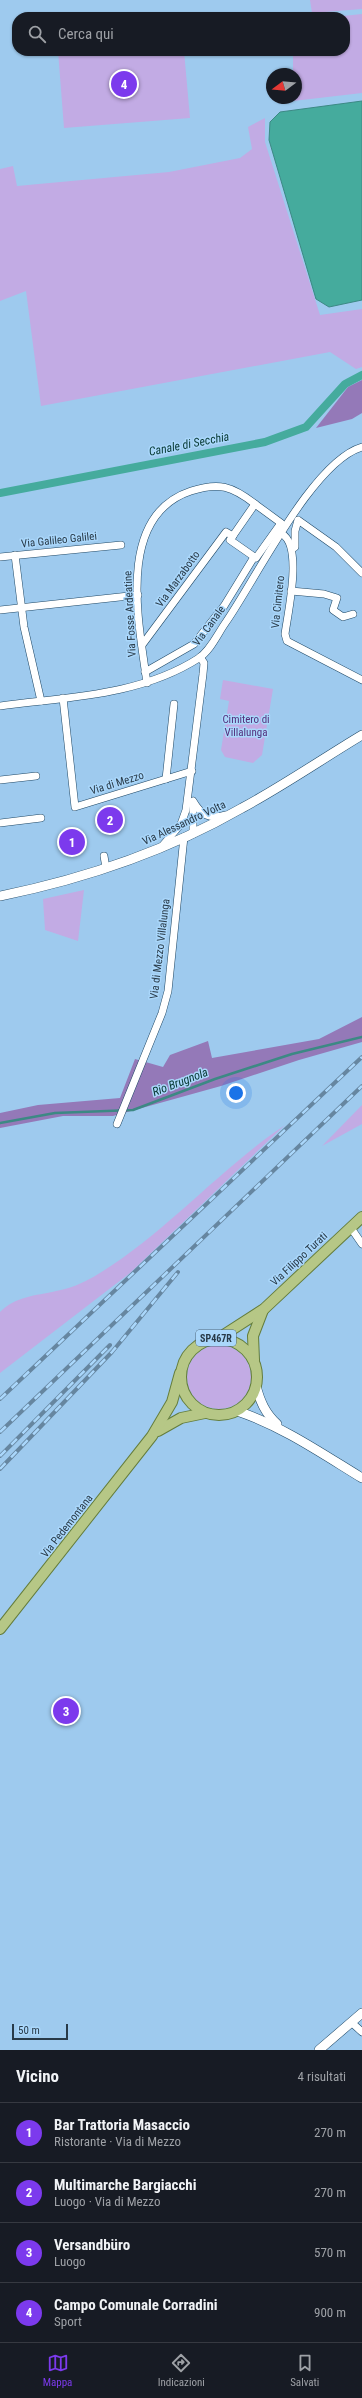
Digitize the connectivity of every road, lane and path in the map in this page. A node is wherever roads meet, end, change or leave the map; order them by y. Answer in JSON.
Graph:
{"nodes":[{"id":1,"x":362,"y":447,"type":"edge"},
{"id":2,"x":255,"y":504,"type":"junction"},
{"id":3,"x":283,"y":525,"type":"junction"},
{"id":4,"x":282,"y":534,"type":"junction"},
{"id":5,"x":233,"y":536,"type":"junction"},
{"id":6,"x":121,"y":545,"type":"dead end"},
{"id":7,"x":292,"y":550,"type":"junction"},
{"id":8,"x":260,"y":552,"type":"junction"},
{"id":9,"x":15,"y":555,"type":"junction"},
{"id":10,"x":0,"y":557,"type":"edge"},
{"id":11,"x":254,"y":557,"type":"junction"},
{"id":12,"x":267,"y":557,"type":"junction"},
{"id":13,"x":362,"y":573,"type":"edge"},
{"id":14,"x":291,"y":591,"type":"junction"},
{"id":15,"x":138,"y":595,"type":"junction"},
{"id":16,"x":22,"y":608,"type":"junction"},
{"id":17,"x":0,"y":610,"type":"edge"},
{"id":18,"x":353,"y":614,"type":"dead end"},
{"id":19,"x":142,"y":645,"type":"junction"},
{"id":20,"x":200,"y":657,"type":"junction"},
{"id":21,"x":145,"y":672,"type":"junction"},
{"id":22,"x":362,"y":680,"type":"edge"},
{"id":23,"x":147,"y":683,"type":"junction"},
{"id":24,"x":63,"y":698,"type":"junction"},
{"id":25,"x":41,"y":701,"type":"junction"},
{"id":26,"x":174,"y":704,"type":"dead end"},
{"id":27,"x":0,"y":706,"type":"edge"},
{"id":28,"x":362,"y":735,"type":"edge"},
{"id":29,"x":192,"y":771,"type":"junction"},
{"id":30,"x":36,"y":776,"type":"dead end"},
{"id":31,"x":166,"y":779,"type":"junction"},
{"id":32,"x":0,"y":780,"type":"edge"},
{"id":33,"x":190,"y":791,"type":"junction"},
{"id":34,"x":193,"y":801,"type":"junction"},
{"id":35,"x":242,"y":808,"type":"junction"},
{"id":36,"x":186,"y":810,"type":"junction"},
{"id":37,"x":41,"y":818,"type":"dead end"},
{"id":38,"x":0,"y":823,"type":"edge"},
{"id":39,"x":188,"y":835,"type":"junction"},
{"id":40,"x":160,"y":848,"type":"junction"},
{"id":41,"x":104,"y":856,"type":"dead end"},
{"id":42,"x":106,"y":868,"type":"junction"},
{"id":43,"x":0,"y":896,"type":"edge"},
{"id":44,"x":117,"y":1124,"type":"dead end"},
{"id":45,"x":362,"y":1217,"type":"edge"},
{"id":46,"x":351,"y":1228,"type":"junction"},
{"id":47,"x":362,"y":1244,"type":"edge"},
{"id":48,"x":264,"y":1309,"type":"junction"},
{"id":49,"x":219,"y":1338,"type":"junction"},
{"id":50,"x":254,"y":1361,"type":"junction"},
{"id":51,"x":180,"y":1373,"type":"junction"},
{"id":52,"x":256,"y":1386,"type":"junction"},
{"id":53,"x":237,"y":1411,"type":"junction"},
{"id":54,"x":205,"y":1413,"type":"junction"},
{"id":55,"x":284,"y":1430,"type":"junction"},
{"id":56,"x":152,"y":1436,"type":"junction"},
{"id":57,"x":362,"y":1478,"type":"edge"},
{"id":58,"x":0,"y":1629,"type":"edge"},
{"id":59,"x":362,"y":2013,"type":"edge"},
{"id":60,"x":351,"y":2022,"type":"junction"},
{"id":61,"x":362,"y":2032,"type":"edge"},
{"id":62,"x":319,"y":2050,"type":"edge"}],
"edges":[{"from":1,"to":3,"type":"street","name":"Via Canale"},
{"from":2,"to":3,"type":"street","name":"Via Fosse Ardeatine"},
{"from":2,"to":5,"type":"street"},
{"from":2,"to":15,"type":"street","name":"Via Fosse Ardeatine"},
{"from":3,"to":4,"type":"street","name":"Via Canale"},
{"from":3,"to":8,"type":"street","name":"Via Canale"},
{"from":4,"to":7,"type":"street"},
{"from":4,"to":12,"type":"street","name":"Via Canale"},
{"from":5,"to":11,"type":"street"},
{"from":5,"to":19,"type":"street","name":"Via Marzabotto"},
{"from":6,"to":9,"type":"street","name":"Via Galileo Galilei"},
{"from":7,"to":13,"type":"street","name":"Via Cimitero"},
{"from":7,"to":14,"type":"street","name":"Via Cimitero"},
{"from":8,"to":11,"type":"street","name":"Via Canale"},
{"from":8,"to":12,"type":"street"},
{"from":9,"to":10,"type":"street","name":"Via Galileo Galilei"},
{"from":9,"to":16,"type":"street"},
{"from":11,"to":21,"type":"street","name":"Via Canale"},
{"from":12,"to":20,"type":"street","name":"Via Canale"},
{"from":14,"to":18,"type":"street"},
{"from":14,"to":22,"type":"street","name":"Via Cimitero"},
{"from":15,"to":16,"type":"street"},
{"from":15,"to":19,"type":"street","name":"Via Fosse Ardeatine"},
{"from":16,"to":17,"type":"street"},
{"from":16,"to":25,"type":"street"},
{"from":19,"to":21,"type":"street","name":"Via Fosse Ardeatine"},
{"from":20,"to":23,"type":"street","name":"Via Canale"},
{"from":20,"to":29,"type":"street"},
{"from":21,"to":23,"type":"street","name":"Via Fosse Ardeatine"},
{"from":23,"to":24,"type":"street","name":"Via Canale"},
{"from":24,"to":25,"type":"street","name":"Via Canale"},
{"from":24,"to":31,"type":"street","name":"Via di Mezzo"},
{"from":25,"to":27,"type":"street","name":"Via Canale"},
{"from":26,"to":31,"type":"street"},
{"from":28,"to":35,"type":"main road","name":"Via Alessandro Volta"},
{"from":29,"to":31,"type":"street","name":"Via di Mezzo"},
{"from":29,"to":33,"type":"street"},
{"from":30,"to":32,"type":"street"},
{"from":33,"to":34,"type":"street"},
{"from":33,"to":36,"type":"street"},
{"from":34,"to":35,"type":"street"},
{"from":34,"to":39,"type":"street","name":"Via di Mezzo Villalunga"},
{"from":35,"to":39,"type":"main road","name":"Via Alessandro Volta"},
{"from":36,"to":39,"type":"street"},
{"from":36,"to":40,"type":"street"},
{"from":37,"to":38,"type":"street"},
{"from":39,"to":40,"type":"main road","name":"Via Alessandro Volta"},
{"from":39,"to":44,"type":"street","name":"Via di Mezzo Villalunga"},
{"from":40,"to":42,"type":"main road","name":"Via Alessandro Volta"},
{"from":41,"to":42,"type":"street"},
{"from":42,"to":43,"type":"main road","name":"Via Alessandro Volta"},
{"from":45,"to":46,"type":"main road","name":"Via Filippo Turati","number":"SP467R"},
{"from":46,"to":47,"type":"street"},
{"from":46,"to":48,"type":"main road","name":"Via Filippo Turati","number":"SP467R"},
{"from":48,"to":49,"type":"main road","name":"Via Filippo Turati","number":"SP467R"},
{"from":48,"to":50,"type":"main road","name":"Via Filippo Turati","number":"SP467R"},
{"from":49,"to":50,"type":"main road","number":"SP467R"},
{"from":49,"to":51,"type":"main road","number":"SP467R"},
{"from":50,"to":52,"type":"main road","number":"SP467R"},
{"from":51,"to":54,"type":"main road"},
{"from":51,"to":56,"type":"main road"},
{"from":52,"to":53,"type":"main road"},
{"from":52,"to":55,"type":"main road","number":"SP467R"},
{"from":53,"to":54,"type":"main road","number":"SP467R"},
{"from":53,"to":55,"type":"main road","number":"SP467R"},
{"from":54,"to":56,"type":"main road"},
{"from":55,"to":57,"type":"main road","number":"SP467R"},
{"from":56,"to":58,"type":"main road","name":"Via Pedemontana"},
{"from":59,"to":60,"type":"main road"},
{"from":60,"to":61,"type":"street"},
{"from":60,"to":62,"type":"main road"}]}
